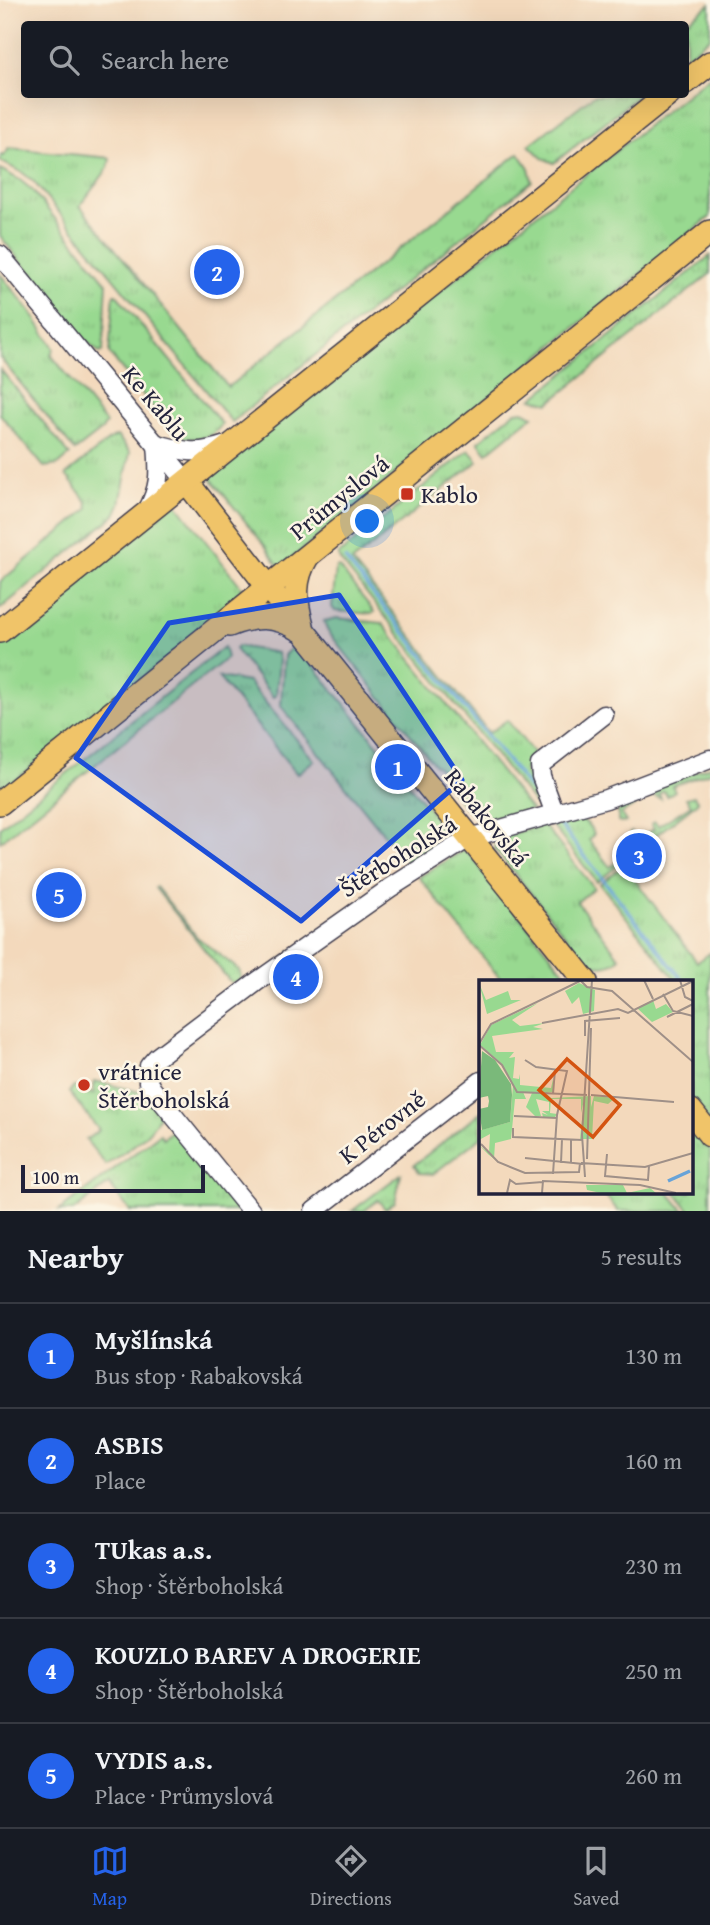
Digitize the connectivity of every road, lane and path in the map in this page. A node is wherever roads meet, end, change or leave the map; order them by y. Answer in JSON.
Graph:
{"nodes":[{"id":1,"x":710,"y":63,"type":"edge"},
{"id":2,"x":689,"y":79,"type":"edge"},
{"id":3,"x":664,"y":98,"type":"edge"},
{"id":4,"x":710,"y":232,"type":"edge"},
{"id":5,"x":0,"y":255,"type":"edge"},
{"id":6,"x":239,"y":440,"type":"junction"},
{"id":7,"x":157,"y":444,"type":"junction"},
{"id":8,"x":187,"y":482,"type":"junction"},
{"id":9,"x":143,"y":517,"type":"junction"},
{"id":10,"x":309,"y":554,"type":"junction"},
{"id":11,"x":268,"y":587,"type":"junction"},
{"id":12,"x":0,"y":631,"type":"edge"},
{"id":13,"x":214,"y":631,"type":"junction"},
{"id":14,"x":304,"y":633,"type":"junction"},
{"id":15,"x":604,"y":715,"type":"dead end"},
{"id":16,"x":710,"y":759,"type":"edge"},
{"id":17,"x":0,"y":803,"type":"edge"},
{"id":18,"x":555,"y":814,"type":"junction"},
{"id":19,"x":470,"y":838,"type":"junction"},
{"id":20,"x":584,"y":980,"type":"edge"},
{"id":21,"x":479,"y":1083,"type":"edge"},
{"id":22,"x":692,"y":1112,"type":"edge"},
{"id":23,"x":710,"y":1135,"type":"edge"},
{"id":24,"x":251,"y":1211,"type":"edge"},
{"id":25,"x":314,"y":1211,"type":"edge"}],
"edges":[{"from":1,"to":2,"type":"main road"},
{"from":3,"to":6,"type":"main road"},
{"from":4,"to":10,"type":"main road","name":"Průmyslová"},
{"from":5,"to":7,"type":"street","name":"Ke Kablu"},
{"from":6,"to":7,"type":"street"},
{"from":6,"to":8,"type":"main road"},
{"from":7,"to":8,"type":"street","name":"Ke Kablu"},
{"from":7,"to":9,"type":"street"},
{"from":8,"to":9,"type":"main road"},
{"from":8,"to":11,"type":"main road","name":"Ke Kablu"},
{"from":9,"to":12,"type":"main road"},
{"from":10,"to":11,"type":"main road","name":"Průmyslová"},
{"from":10,"to":14,"type":"main road"},
{"from":11,"to":13,"type":"main road","name":"Průmyslová"},
{"from":11,"to":14,"type":"main road","name":"Rabakovská"},
{"from":13,"to":14,"type":"main road"},
{"from":13,"to":17,"type":"main road","name":"Průmyslová"},
{"from":14,"to":19,"type":"main road","name":"Rabakovská"},
{"from":15,"to":18,"type":"street"},
{"from":16,"to":18,"type":"street","name":"Štěrboholská"},
{"from":18,"to":19,"type":"street","name":"Štěrboholská"},
{"from":19,"to":20,"type":"main road","name":"Rabakovská"},
{"from":19,"to":24,"type":"street","name":"Štěrboholská"},
{"from":21,"to":25,"type":"street","name":"K Pérovně"},
{"from":22,"to":23,"type":"main road"}]}
